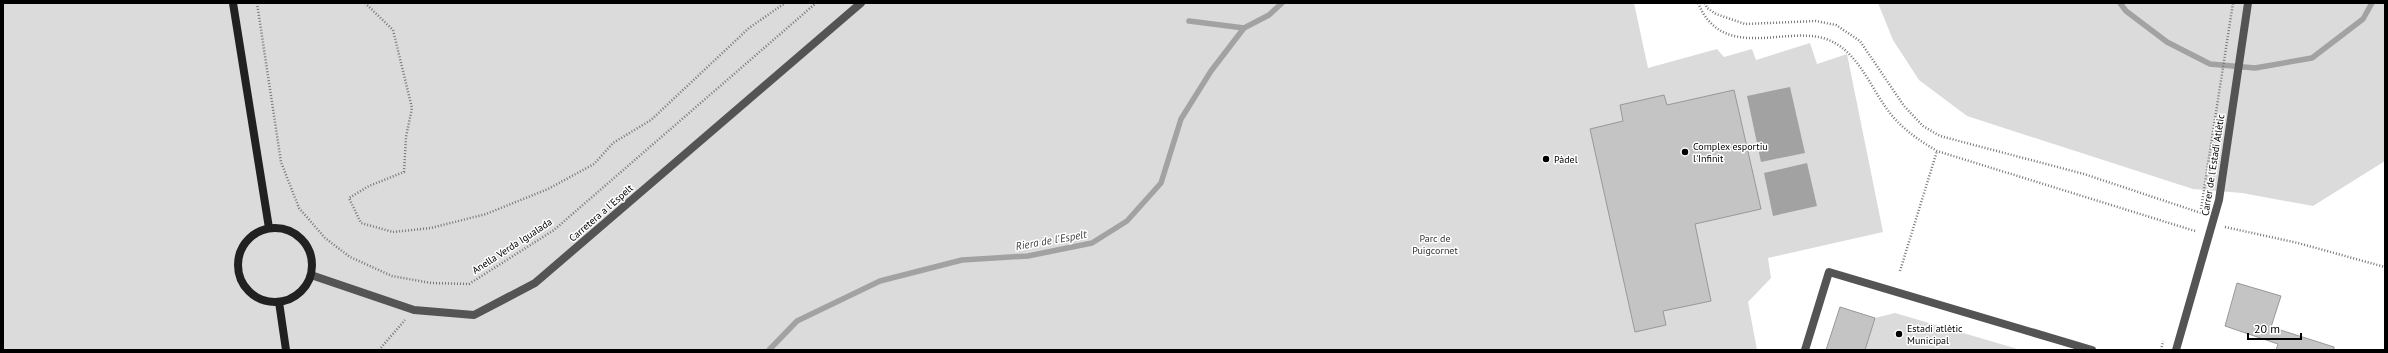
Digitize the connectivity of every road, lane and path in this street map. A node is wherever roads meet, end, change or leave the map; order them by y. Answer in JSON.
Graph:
{"nodes":[{"id":1,"x":233,"y":3,"type":"edge"},
{"id":2,"x":256,"y":3,"type":"edge"},
{"id":3,"x":365,"y":3,"type":"edge"},
{"id":4,"x":785,"y":3,"type":"edge"},
{"id":5,"x":816,"y":3,"type":"edge"},
{"id":6,"x":861,"y":3,"type":"edge"},
{"id":7,"x":1698,"y":3,"type":"edge"},
{"id":8,"x":1706,"y":3,"type":"edge"},
{"id":9,"x":2233,"y":3,"type":"edge"},
{"id":10,"x":2248,"y":3,"type":"edge"},
{"id":11,"x":1937,"y":151,"type":"junction"},
{"id":12,"x":2203,"y":193,"type":"dead end"},
{"id":13,"x":2201,"y":213,"type":"dead end"},
{"id":14,"x":2213,"y":226,"type":"junction"},
{"id":15,"x":269,"y":228,"type":"junction"},
{"id":16,"x":2196,"y":231,"type":"dead end"},
{"id":17,"x":2385,"y":267,"type":"edge"},
{"id":18,"x":1900,"y":271,"type":"dead end"},
{"id":19,"x":311,"y":275,"type":"junction"},
{"id":20,"x":279,"y":302,"type":"junction"},
{"id":21,"x":414,"y":310,"type":"junction"},
{"id":22,"x":286,"y":350,"type":"edge"},
{"id":23,"x":379,"y":350,"type":"edge"},
{"id":24,"x":1805,"y":350,"type":"edge"},
{"id":25,"x":2092,"y":350,"type":"edge"},
{"id":26,"x":2176,"y":350,"type":"edge"}],
"edges":[{"from":1,"to":15,"type":"street"},
{"from":2,"to":5,"type":"path","name":"Anella Verda Igualada"},
{"from":3,"to":4,"type":"path"},
{"from":6,"to":21,"type":"street","name":"Carretera a l'Espelt"},
{"from":7,"to":11,"type":"path"},
{"from":8,"to":13,"type":"path"},
{"from":9,"to":12,"type":"path"},
{"from":10,"to":14,"type":"street","name":"Carrer de l'Estadi Atlètic"},
{"from":11,"to":16,"type":"path"},
{"from":11,"to":18,"type":"path"},
{"from":14,"to":17,"type":"path"},
{"from":14,"to":26,"type":"street","name":"Carrer de l'Estadi Atlètic"},
{"from":15,"to":19,"type":"street"},
{"from":15,"to":20,"type":"street"},
{"from":19,"to":20,"type":"street"},
{"from":19,"to":21,"type":"street","name":"Carretera a l'Espelt"},
{"from":20,"to":22,"type":"street"},
{"from":21,"to":23,"type":"path"},
{"from":24,"to":25,"type":"street"}]}
